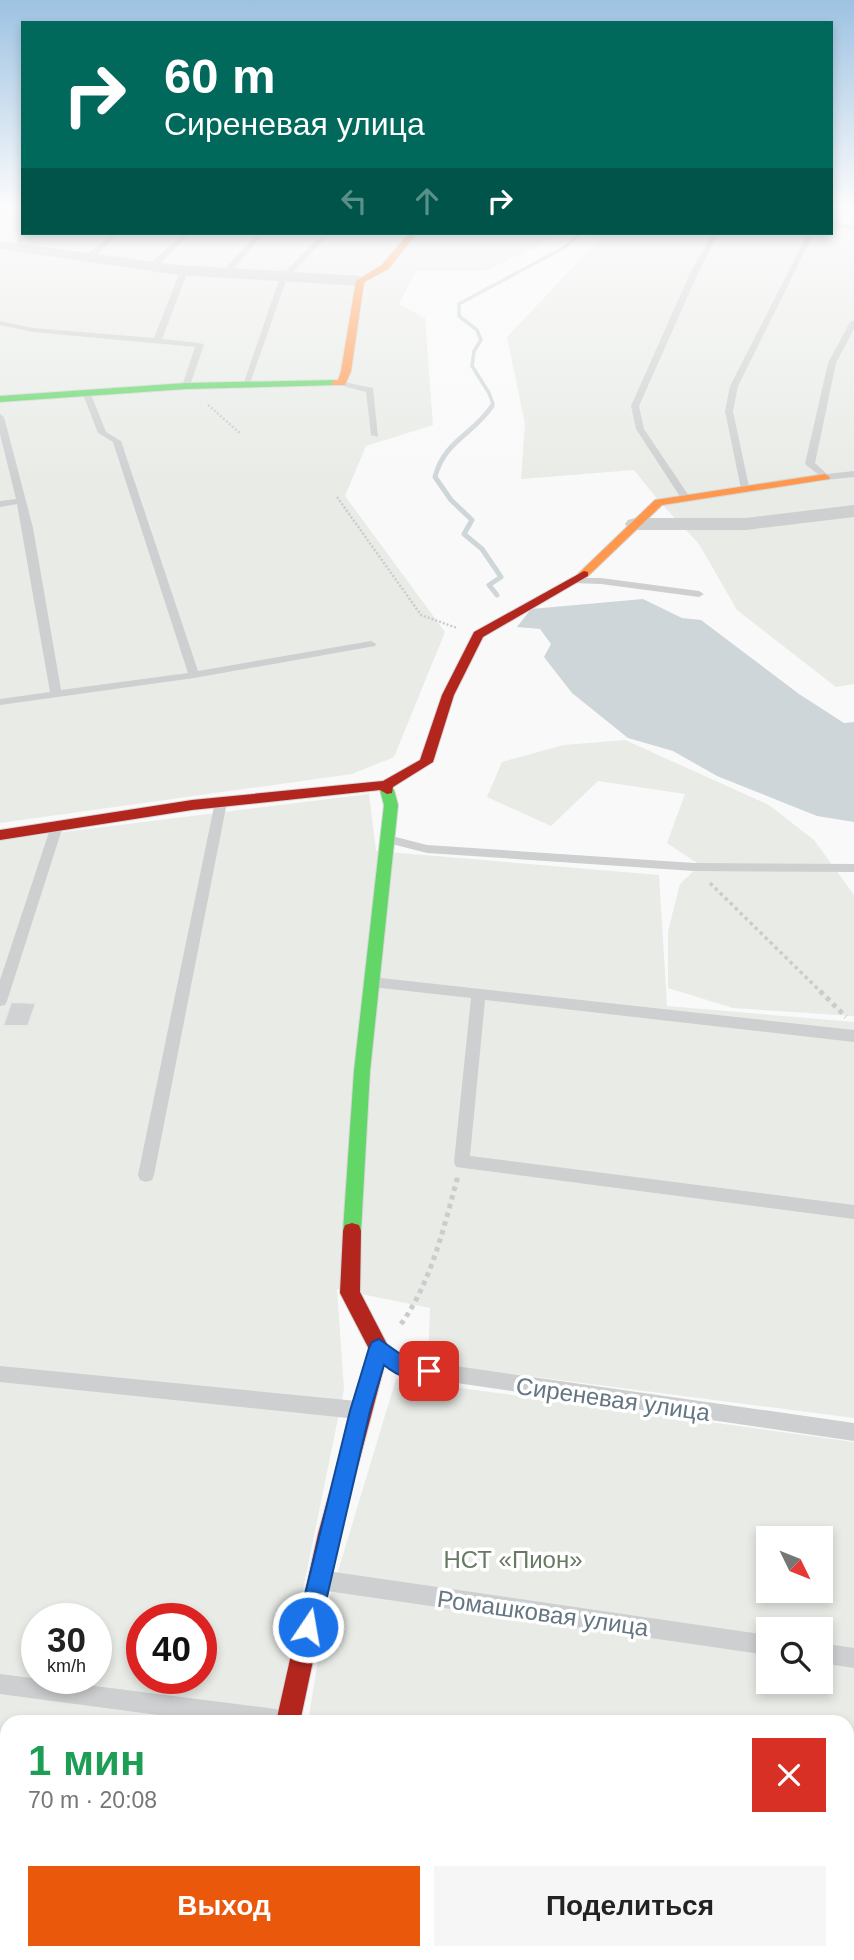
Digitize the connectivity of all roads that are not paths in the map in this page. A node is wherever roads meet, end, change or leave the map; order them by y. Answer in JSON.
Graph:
{"nodes":[{"id":1,"x":173,"y":299,"type":"edge"},
{"id":2,"x":276,"y":299,"type":"edge"},
{"id":3,"x":357,"y":299,"type":"edge"},
{"id":4,"x":682,"y":299,"type":"edge"},
{"id":5,"x":778,"y":299,"type":"edge"},
{"id":6,"x":854,"y":321,"type":"edge"},
{"id":7,"x":0,"y":323,"type":"edge"},
{"id":8,"x":157,"y":341,"type":"junction"},
{"id":9,"x":342,"y":383,"type":"junction"},
{"id":10,"x":186,"y":386,"type":"junction"},
{"id":11,"x":245,"y":386,"type":"junction"},
{"id":12,"x":86,"y":392,"type":"junction"},
{"id":13,"x":0,"y":399,"type":"edge"},
{"id":14,"x":0,"y":417,"type":"edge"},
{"id":15,"x":376,"y":435,"type":"dead end"},
{"id":16,"x":854,"y":474,"type":"edge"},
{"id":17,"x":825,"y":477,"type":"junction"},
{"id":18,"x":744,"y":487,"type":"junction"},
{"id":19,"x":684,"y":496,"type":"junction"},
{"id":20,"x":20,"y":501,"type":"junction"},
{"id":21,"x":0,"y":504,"type":"edge"},
{"id":22,"x":854,"y":511,"type":"edge"},
{"id":23,"x":635,"y":524,"type":"junction"},
{"id":24,"x":571,"y":581,"type":"junction"},
{"id":25,"x":699,"y":594,"type":"dead end"},
{"id":26,"x":371,"y":644,"type":"dead end"},
{"id":27,"x":194,"y":675,"type":"junction"},
{"id":28,"x":56,"y":693,"type":"junction"},
{"id":29,"x":0,"y":702,"type":"edge"},
{"id":30,"x":386,"y":785,"type":"junction"},
{"id":31,"x":221,"y":802,"type":"junction"},
{"id":32,"x":57,"y":826,"type":"junction"},
{"id":33,"x":0,"y":835,"type":"edge"},
{"id":34,"x":387,"y":839,"type":"junction"},
{"id":35,"x":854,"y":868,"type":"edge"},
{"id":36,"x":370,"y":982,"type":"junction"},
{"id":37,"x":478,"y":994,"type":"junction"},
{"id":38,"x":0,"y":1002,"type":"edge"},
{"id":39,"x":854,"y":1035,"type":"edge"},
{"id":40,"x":145,"y":1175,"type":"dead end"},
{"id":41,"x":854,"y":1212,"type":"edge"},
{"id":42,"x":379,"y":1348,"type":"junction"},
{"id":43,"x":0,"y":1374,"type":"edge"},
{"id":44,"x":360,"y":1411,"type":"junction"},
{"id":45,"x":854,"y":1432,"type":"edge"},
{"id":46,"x":318,"y":1580,"type":"junction"},
{"id":47,"x":756,"y":1643,"type":"edge"},
{"id":48,"x":833,"y":1655,"type":"edge"},
{"id":49,"x":854,"y":1658,"type":"edge"},
{"id":50,"x":0,"y":1684,"type":"edge"},
{"id":51,"x":235,"y":1715,"type":"edge"},
{"id":52,"x":289,"y":1715,"type":"edge"}],
"edges":[{"from":1,"to":8,"type":"lane"},
{"from":2,"to":11,"type":"lane"},
{"from":3,"to":9,"type":"street"},
{"from":4,"to":19,"type":"lane"},
{"from":5,"to":18,"type":"lane"},
{"from":6,"to":17,"type":"lane"},
{"from":7,"to":8,"type":"lane"},
{"from":8,"to":10,"type":"lane"},
{"from":9,"to":11,"type":"street"},
{"from":9,"to":15,"type":"lane"},
{"from":10,"to":11,"type":"street"},
{"from":10,"to":12,"type":"street"},
{"from":12,"to":13,"type":"street"},
{"from":12,"to":27,"type":"lane"},
{"from":14,"to":20,"type":"lane"},
{"from":16,"to":17,"type":"lane"},
{"from":17,"to":18,"type":"street"},
{"from":18,"to":19,"type":"street"},
{"from":19,"to":23,"type":"street"},
{"from":20,"to":21,"type":"lane"},
{"from":20,"to":28,"type":"lane"},
{"from":22,"to":23,"type":"street"},
{"from":23,"to":24,"type":"street"},
{"from":24,"to":25,"type":"lane"},
{"from":24,"to":30,"type":"street"},
{"from":26,"to":27,"type":"lane"},
{"from":27,"to":28,"type":"lane"},
{"from":28,"to":29,"type":"lane"},
{"from":30,"to":31,"type":"street"},
{"from":30,"to":34,"type":"street"},
{"from":31,"to":32,"type":"street"},
{"from":31,"to":40,"type":"lane"},
{"from":32,"to":33,"type":"street"},
{"from":32,"to":38,"type":"lane"},
{"from":34,"to":35,"type":"lane"},
{"from":34,"to":36,"type":"street"},
{"from":36,"to":37,"type":"lane"},
{"from":36,"to":42,"type":"street"},
{"from":37,"to":39,"type":"lane"},
{"from":37,"to":41,"type":"lane"},
{"from":42,"to":44,"type":"street"},
{"from":42,"to":45,"type":"lane","name":"Сиреневая улица"},
{"from":43,"to":44,"type":"lane"},
{"from":44,"to":46,"type":"street"},
{"from":46,"to":47,"type":"lane","name":"Ромашковая улица"},
{"from":46,"to":52,"type":"street"},
{"from":48,"to":49,"type":"lane"},
{"from":50,"to":51,"type":"lane"}]}
